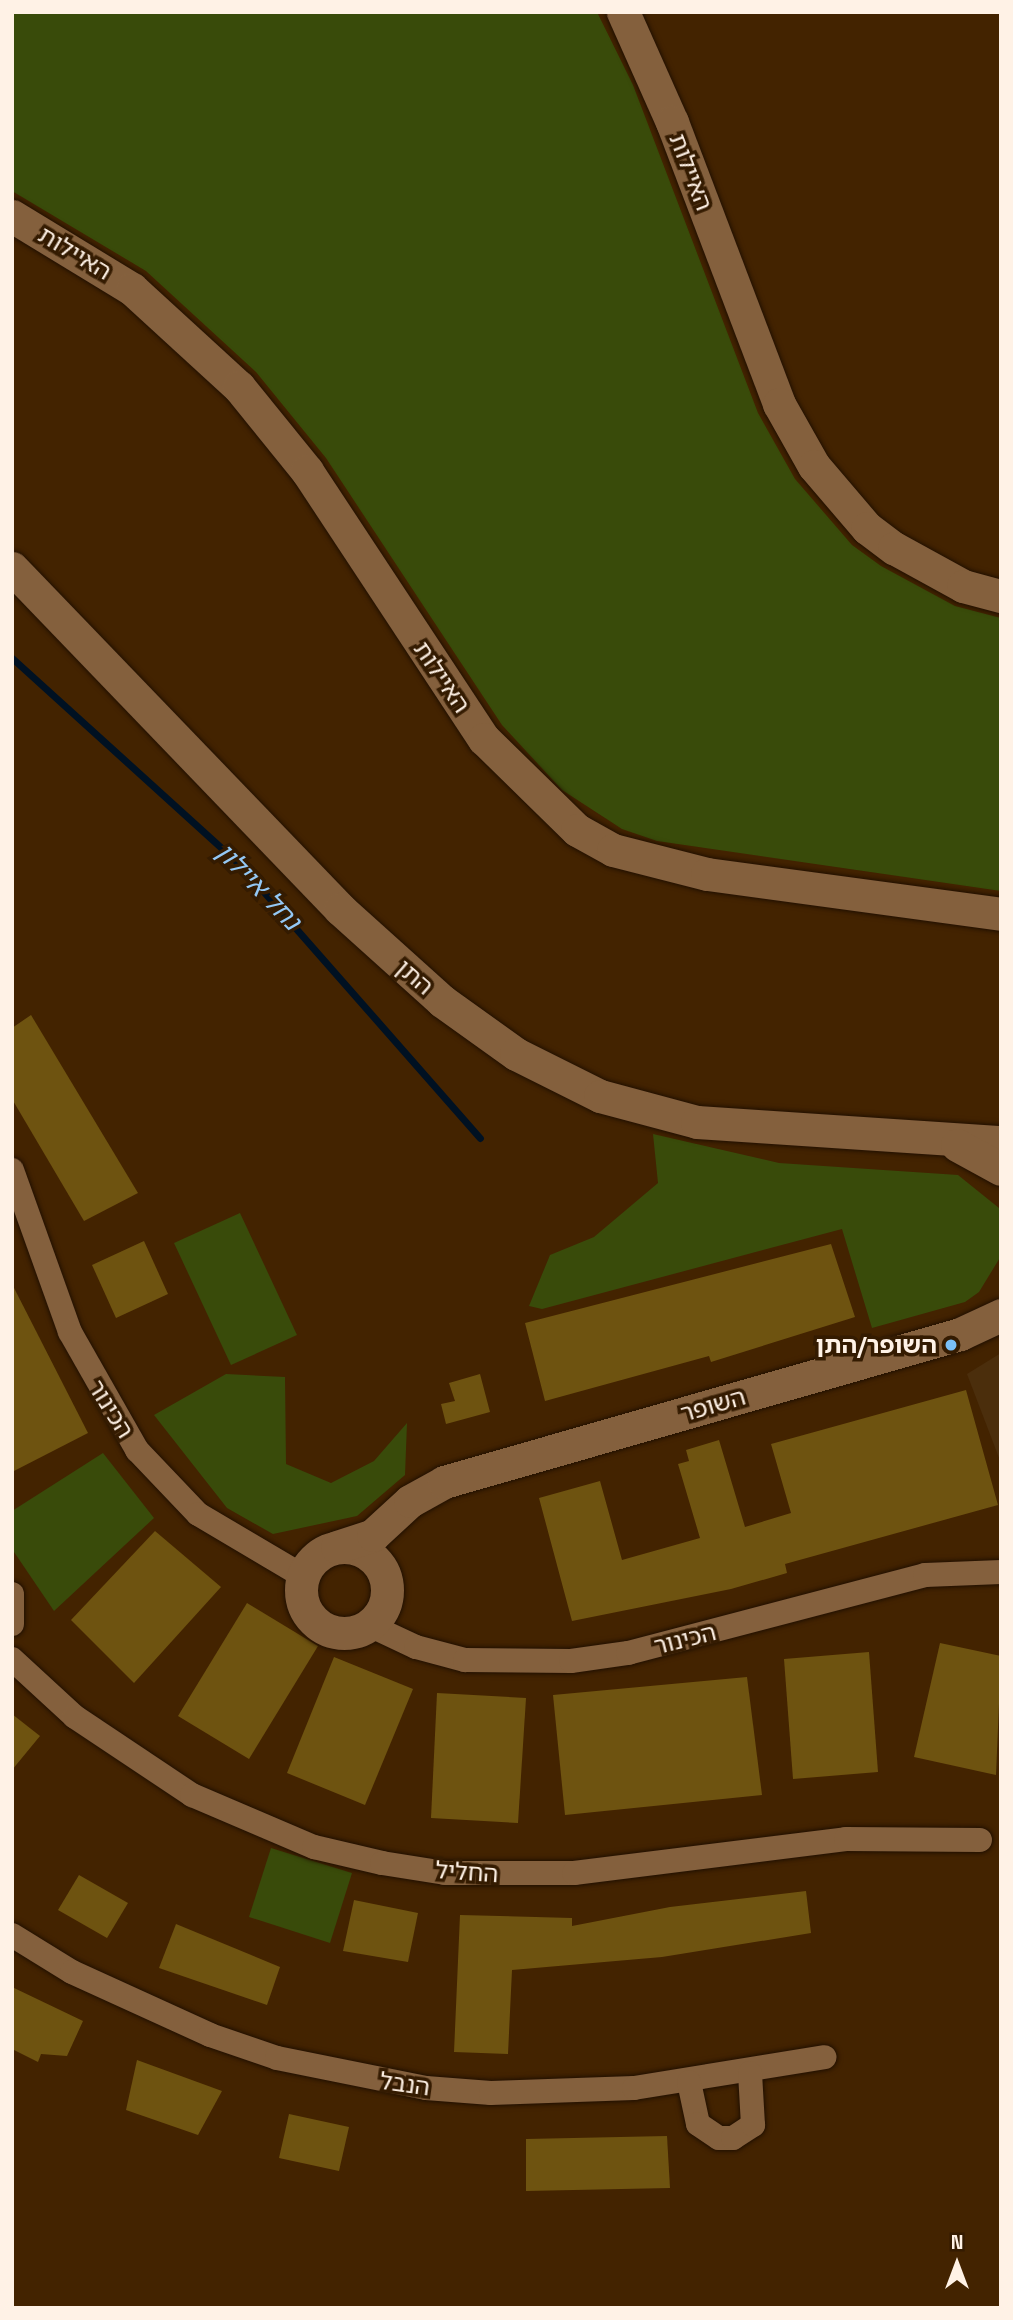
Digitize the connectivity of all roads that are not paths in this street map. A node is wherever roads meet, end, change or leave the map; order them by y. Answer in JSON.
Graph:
{"nodes":[{"id":1,"x":623,"y":12,"type":"edge"},
{"id":2,"x":12,"y":216,"type":"edge"},
{"id":3,"x":12,"y":568,"type":"edge"},
{"id":4,"x":1001,"y":596,"type":"edge"},
{"id":5,"x":1001,"y":914,"type":"edge"},
{"id":6,"x":1001,"y":1142,"type":"edge"},
{"id":7,"x":948,"y":1143,"type":"junction"},
{"id":8,"x":1001,"y":1169,"type":"edge"},
{"id":9,"x":12,"y":1170,"type":"edge"},
{"id":10,"x":1001,"y":1315,"type":"edge"},
{"id":11,"x":423,"y":1492,"type":"junction"},
{"id":12,"x":337,"y":1547,"type":"junction"},
{"id":13,"x":1001,"y":1572,"type":"edge"},
{"id":14,"x":303,"y":1576,"type":"junction"},
{"id":15,"x":386,"y":1583,"type":"junction"},
{"id":16,"x":12,"y":1594,"type":"edge"},
{"id":17,"x":12,"y":1624,"type":"edge"},
{"id":18,"x":369,"y":1625,"type":"junction"},
{"id":19,"x":12,"y":1659,"type":"edge"},
{"id":20,"x":980,"y":1840,"type":"dead end"},
{"id":21,"x":12,"y":1935,"type":"edge"},
{"id":22,"x":825,"y":2057,"type":"dead end"},
{"id":23,"x":750,"y":2073,"type":"junction"},
{"id":24,"x":689,"y":2082,"type":"junction"}],
"edges":[{"from":1,"to":4,"type":"street","name":"האיילות"},
{"from":2,"to":5,"type":"street","name":"האיילות"},
{"from":3,"to":7,"type":"street","name":"התן"},
{"from":6,"to":7,"type":"street","name":"התן"},
{"from":7,"to":8,"type":"street","name":"התן"},
{"from":9,"to":14,"type":"street","name":"הכינור"},
{"from":10,"to":11,"type":"street","name":"השופר"},
{"from":11,"to":12,"type":"street","name":"השופר"},
{"from":11,"to":15,"type":"street"},
{"from":12,"to":14,"type":"street"},
{"from":12,"to":15,"type":"street"},
{"from":13,"to":18,"type":"street","name":"הכינור"},
{"from":14,"to":18,"type":"street"},
{"from":15,"to":18,"type":"street"},
{"from":16,"to":17,"type":"street"},
{"from":19,"to":20,"type":"street","name":"החליל"},
{"from":21,"to":24,"type":"street","name":"הנבל"},
{"from":22,"to":23,"type":"street","name":"הנבל"},
{"from":23,"to":24,"type":"street","name":"הנבל"},
{"from":23,"to":24,"type":"street"}]}
